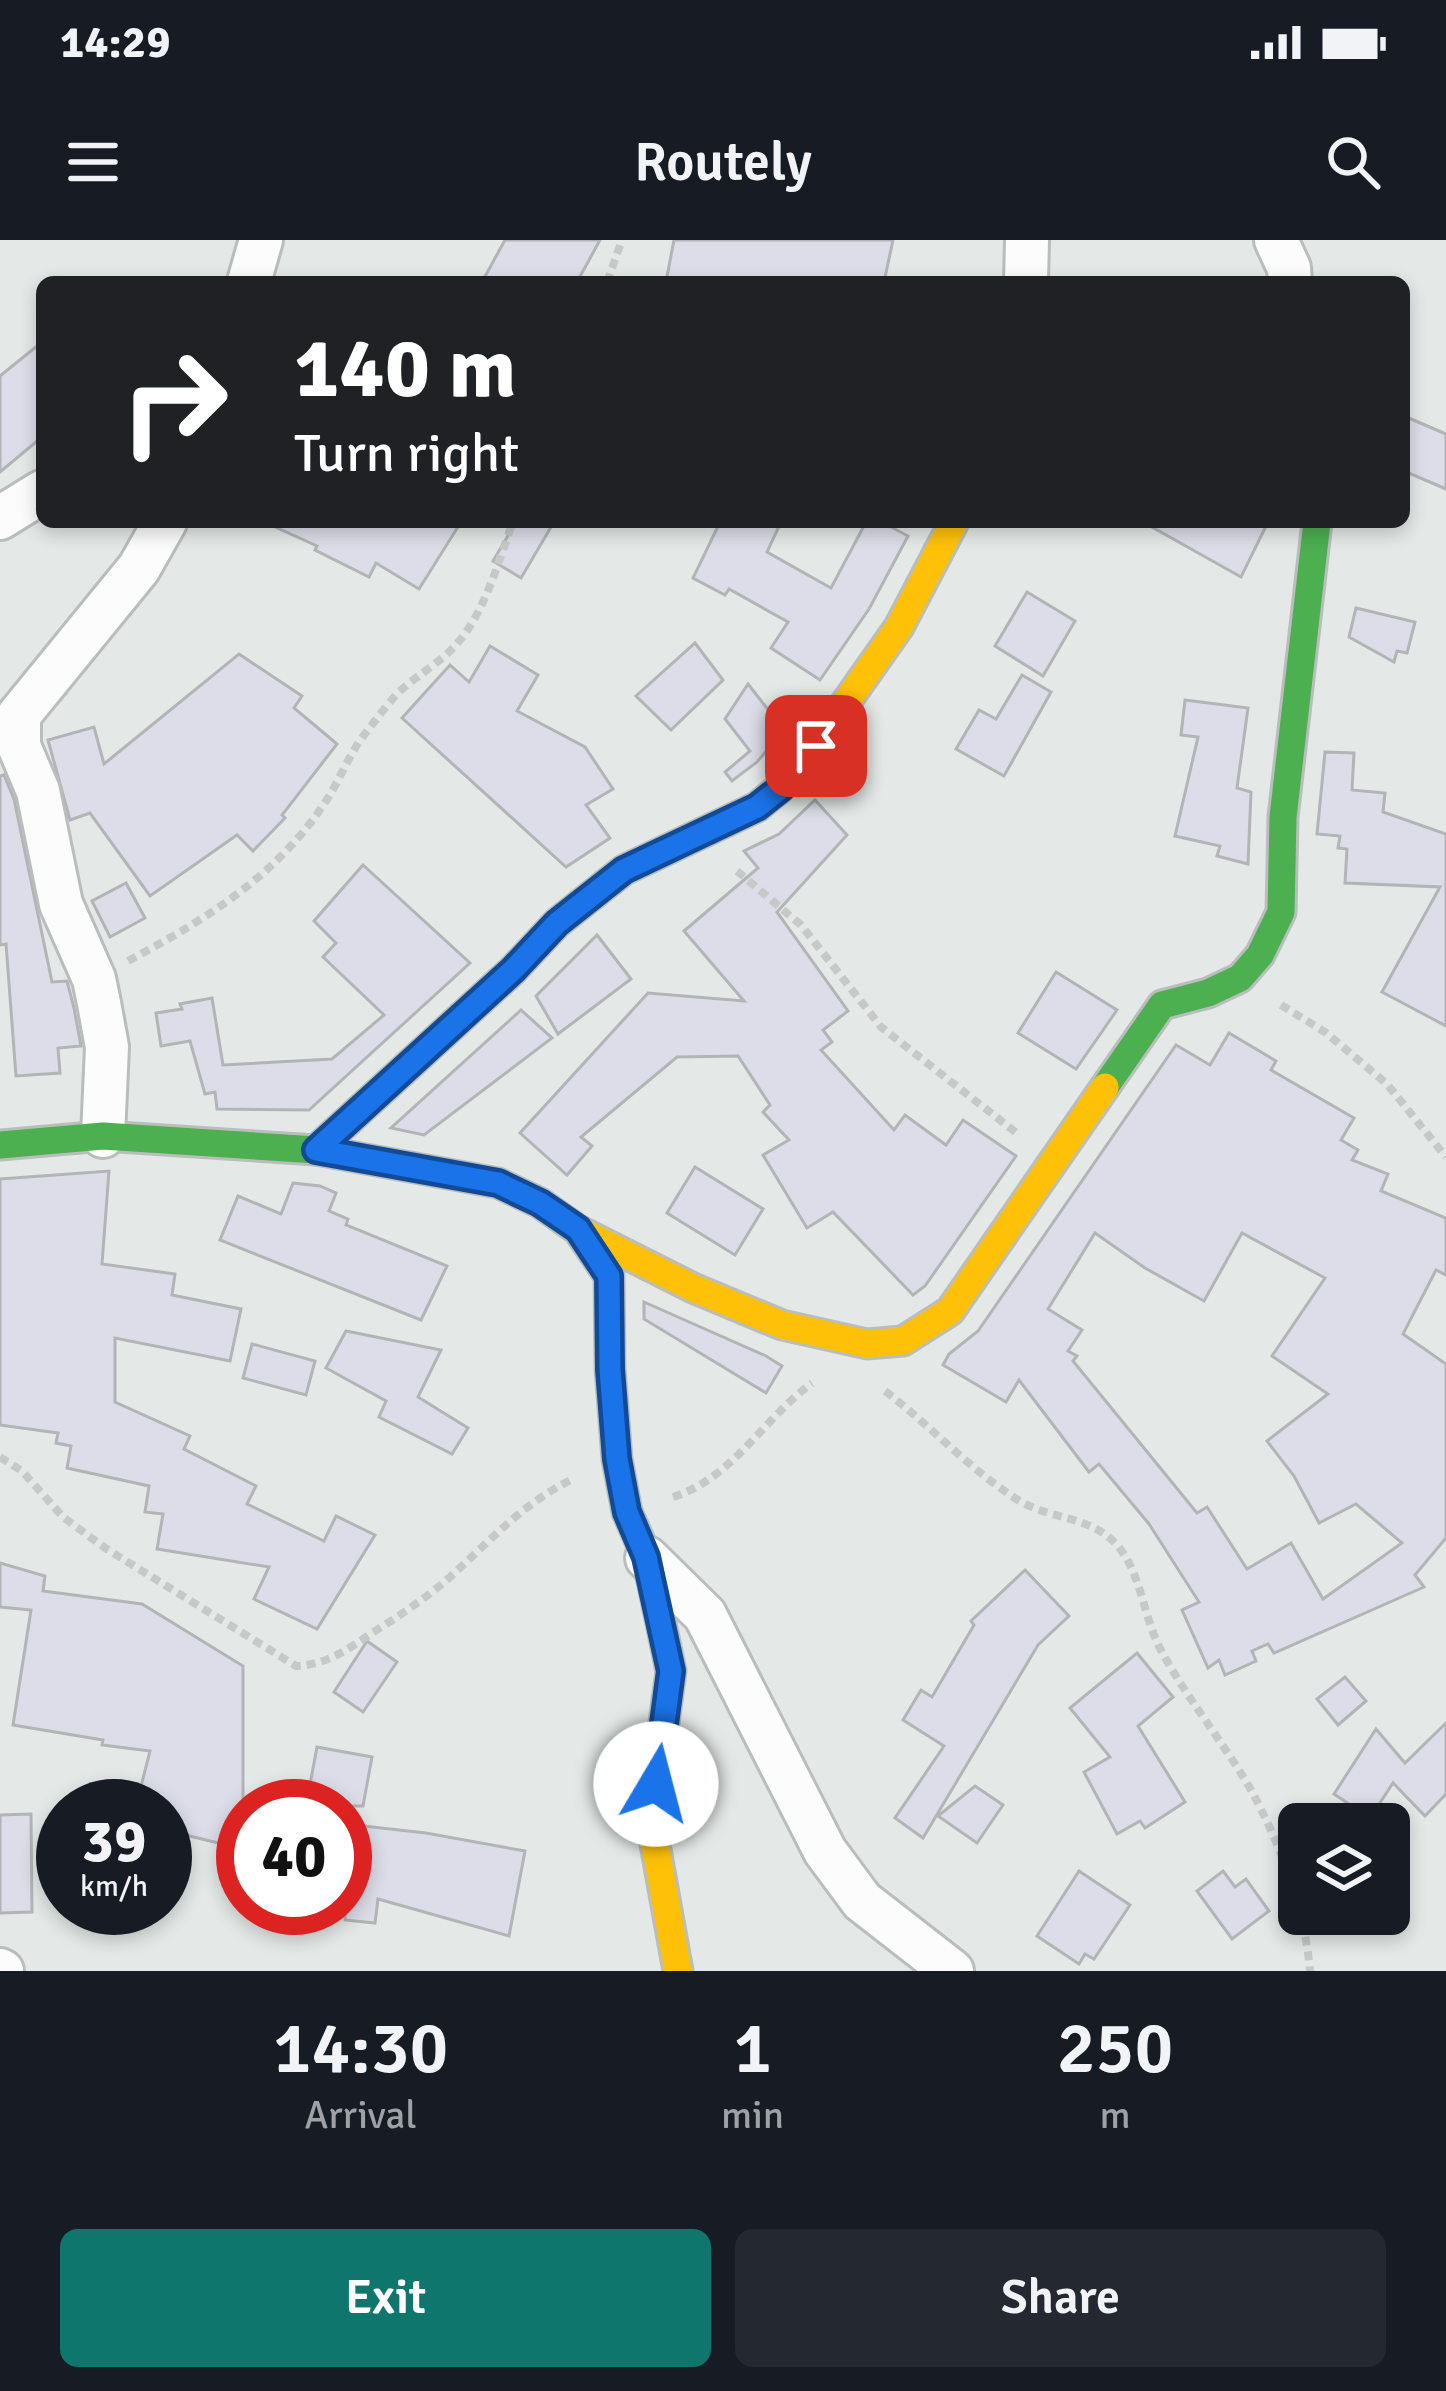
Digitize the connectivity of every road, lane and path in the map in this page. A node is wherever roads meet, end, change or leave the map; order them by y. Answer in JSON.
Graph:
{"nodes":[{"id":1,"x":261,"y":240,"type":"edge"},
{"id":2,"x":622,"y":240,"type":"edge"},
{"id":3,"x":1027,"y":240,"type":"edge"},
{"id":4,"x":1276,"y":240,"type":"edge"},
{"id":5,"x":251,"y":276,"type":"edge"},
{"id":6,"x":609,"y":276,"type":"edge"},
{"id":7,"x":1026,"y":276,"type":"edge"},
{"id":8,"x":1290,"y":276,"type":"edge"},
{"id":9,"x":36,"y":496,"type":"edge"},
{"id":10,"x":0,"y":518,"type":"edge"},
{"id":11,"x":155,"y":528,"type":"edge"},
{"id":12,"x":510,"y":528,"type":"edge"},
{"id":13,"x":951,"y":528,"type":"edge"},
{"id":14,"x":1316,"y":528,"type":"edge"},
{"id":15,"x":694,"y":835,"type":"junction"},
{"id":16,"x":1240,"y":978,"type":"junction"},
{"id":17,"x":94,"y":979,"type":"junction"},
{"id":18,"x":103,"y":1136,"type":"junction"},
{"id":19,"x":0,"y":1145,"type":"edge"},
{"id":20,"x":316,"y":1150,"type":"junction"},
{"id":21,"x":1446,"y":1157,"type":"edge"},
{"id":22,"x":1053,"y":1160,"type":"junction"},
{"id":23,"x":578,"y":1229,"type":"junction"},
{"id":24,"x":867,"y":1343,"type":"junction"},
{"id":25,"x":869,"y":1383,"type":"dead end"},
{"id":26,"x":0,"y":1457,"type":"edge"},
{"id":27,"x":617,"y":1459,"type":"junction"},
{"id":28,"x":627,"y":1512,"type":"junction"},
{"id":29,"x":646,"y":1557,"type":"junction"},
{"id":30,"x":678,"y":1971,"type":"edge"},
{"id":31,"x":952,"y":1971,"type":"edge"},
{"id":32,"x":1310,"y":1971,"type":"edge"}],
"edges":[{"from":1,"to":5,"type":"street"},
{"from":2,"to":6,"type":"path"},
{"from":3,"to":7,"type":"street"},
{"from":4,"to":8,"type":"street"},
{"from":9,"to":10,"type":"street"},
{"from":11,"to":17,"type":"street"},
{"from":12,"to":17,"type":"path"},
{"from":13,"to":15,"type":"street"},
{"from":14,"to":16,"type":"street"},
{"from":15,"to":20,"type":"street"},
{"from":15,"to":22,"type":"path"},
{"from":16,"to":21,"type":"path"},
{"from":16,"to":22,"type":"street"},
{"from":17,"to":18,"type":"street"},
{"from":18,"to":19,"type":"street"},
{"from":18,"to":20,"type":"street"},
{"from":20,"to":23,"type":"street"},
{"from":22,"to":24,"type":"street"},
{"from":23,"to":24,"type":"street"},
{"from":23,"to":27,"type":"street"},
{"from":24,"to":28,"type":"path"},
{"from":25,"to":32,"type":"path"},
{"from":26,"to":27,"type":"path"},
{"from":27,"to":28,"type":"street"},
{"from":28,"to":29,"type":"street"},
{"from":29,"to":30,"type":"street"},
{"from":29,"to":31,"type":"street"}]}
